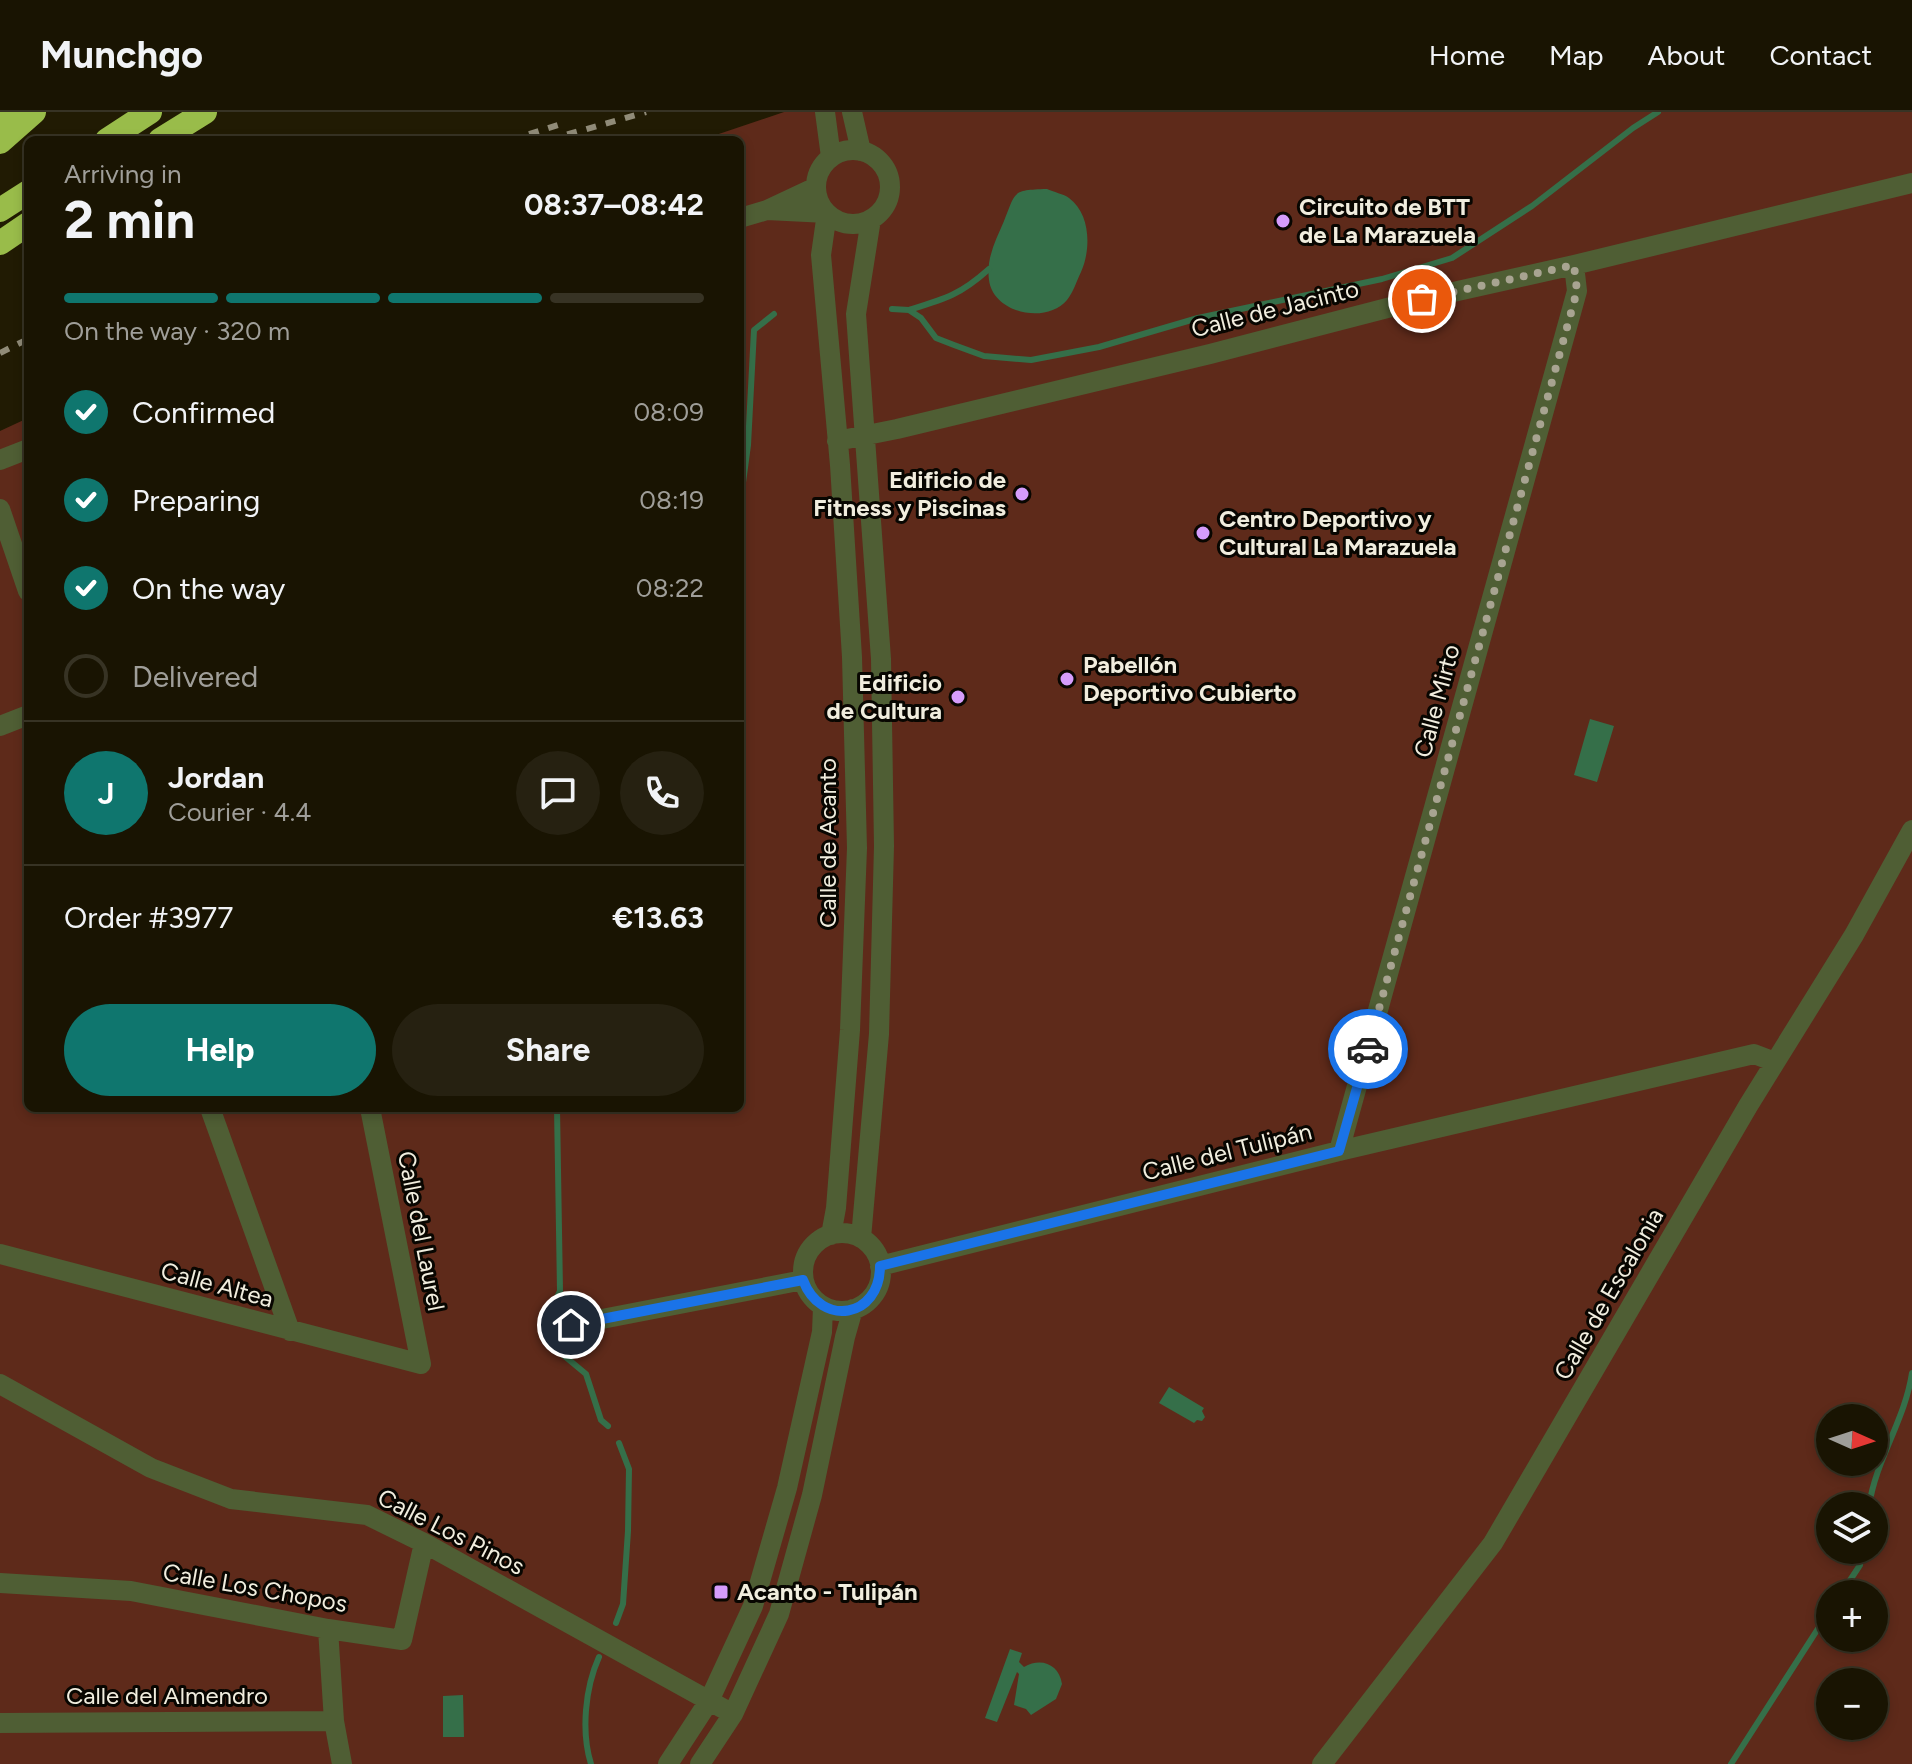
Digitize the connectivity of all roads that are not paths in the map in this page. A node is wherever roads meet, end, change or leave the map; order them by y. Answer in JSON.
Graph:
{"nodes":[{"id":1,"x":6,"y":112,"type":"edge"},
{"id":2,"x":34,"y":112,"type":"edge"},
{"id":3,"x":150,"y":112,"type":"edge"},
{"id":4,"x":205,"y":112,"type":"edge"},
{"id":5,"x":825,"y":112,"type":"edge"},
{"id":6,"x":852,"y":112,"type":"edge"},
{"id":7,"x":0,"y":118,"type":"edge"},
{"id":8,"x":113,"y":136,"type":"edge"},
{"id":9,"x":166,"y":136,"type":"edge"},
{"id":10,"x":0,"y":142,"type":"edge"},
{"id":11,"x":861,"y":151,"type":"junction"},
{"id":12,"x":831,"y":157,"type":"junction"},
{"id":13,"x":1912,"y":183,"type":"edge"},
{"id":14,"x":816,"y":187,"type":"junction"},
{"id":15,"x":24,"y":195,"type":"edge"},
{"id":16,"x":0,"y":210,"type":"edge"},
{"id":17,"x":767,"y":210,"type":"junction"},
{"id":18,"x":827,"y":213,"type":"junction"},
{"id":19,"x":744,"y":217,"type":"edge"},
{"id":20,"x":871,"y":219,"type":"junction"},
{"id":21,"x":24,"y":227,"type":"edge"},
{"id":22,"x":0,"y":243,"type":"edge"},
{"id":23,"x":1574,"y":265,"type":"junction"},
{"id":24,"x":865,"y":436,"type":"junction"},
{"id":25,"x":837,"y":441,"type":"junction"},
{"id":26,"x":24,"y":451,"type":"edge"},
{"id":27,"x":0,"y":460,"type":"edge"},
{"id":28,"x":0,"y":509,"type":"edge"},
{"id":29,"x":24,"y":579,"type":"edge"},
{"id":30,"x":24,"y":717,"type":"edge"},
{"id":31,"x":0,"y":726,"type":"edge"},
{"id":32,"x":1912,"y":830,"type":"edge"},
{"id":33,"x":1775,"y":1062,"type":"junction"},
{"id":34,"x":211,"y":1112,"type":"edge"},
{"id":35,"x":371,"y":1112,"type":"edge"},
{"id":36,"x":1339,"y":1151,"type":"junction"},
{"id":37,"x":831,"y":1235,"type":"junction"},
{"id":38,"x":861,"y":1238,"type":"junction"},
{"id":39,"x":0,"y":1254,"type":"edge"},
{"id":40,"x":880,"y":1266,"type":"junction"},
{"id":41,"x":803,"y":1280,"type":"junction"},
{"id":42,"x":823,"y":1307,"type":"junction"},
{"id":43,"x":853,"y":1309,"type":"junction"},
{"id":44,"x":571,"y":1325,"type":"dead end"},
{"id":45,"x":290,"y":1331,"type":"junction"},
{"id":46,"x":421,"y":1364,"type":"joint"},
{"id":47,"x":0,"y":1384,"type":"edge"},
{"id":48,"x":424,"y":1543,"type":"junction"},
{"id":49,"x":0,"y":1583,"type":"edge"},
{"id":50,"x":328,"y":1629,"type":"junction"},
{"id":51,"x":709,"y":1701,"type":"junction"},
{"id":52,"x":733,"y":1714,"type":"junction"},
{"id":53,"x":334,"y":1721,"type":"junction"},
{"id":54,"x":0,"y":1723,"type":"edge"},
{"id":55,"x":342,"y":1764,"type":"edge"},
{"id":56,"x":668,"y":1764,"type":"edge"},
{"id":57,"x":700,"y":1764,"type":"edge"},
{"id":58,"x":1322,"y":1764,"type":"edge"}],
"edges":[{"from":1,"to":7,"type":"highway"},
{"from":2,"to":10,"type":"highway"},
{"from":3,"to":8,"type":"highway"},
{"from":4,"to":9,"type":"highway"},
{"from":5,"to":12,"type":"street"},
{"from":6,"to":11,"type":"street"},
{"from":11,"to":12,"type":"street"},
{"from":11,"to":20,"type":"street"},
{"from":12,"to":14,"type":"street"},
{"from":13,"to":23,"type":"street","name":"Calle de Jacinto"},
{"from":14,"to":17,"type":"street"},
{"from":14,"to":18,"type":"street"},
{"from":15,"to":16,"type":"highway"},
{"from":17,"to":18,"type":"street"},
{"from":17,"to":19,"type":"street"},
{"from":18,"to":20,"type":"street"},
{"from":18,"to":25,"type":"street","name":"Calle de Acanto"},
{"from":20,"to":24,"type":"street"},
{"from":21,"to":22,"type":"highway"},
{"from":23,"to":24,"type":"street","name":"Calle de Jacinto"},
{"from":23,"to":36,"type":"street","name":"Calle Mirto"},
{"from":24,"to":25,"type":"street","name":"Calle de Jacinto"},
{"from":24,"to":38,"type":"street"},
{"from":25,"to":37,"type":"street","name":"Calle de Acanto"},
{"from":26,"to":27,"type":"street"},
{"from":28,"to":29,"type":"street"},
{"from":30,"to":31,"type":"street"},
{"from":32,"to":33,"type":"street","name":"Calle de Escalonia"},
{"from":33,"to":36,"type":"street","name":"Calle del Tulipán"},
{"from":33,"to":58,"type":"street","name":"Calle de Escalonia"},
{"from":34,"to":45,"type":"street"},
{"from":35,"to":46,"type":"street","name":"Calle del Laurel"},
{"from":36,"to":40,"type":"street","name":"Calle del Tulipán"},
{"from":37,"to":38,"type":"street"},
{"from":37,"to":41,"type":"street"},
{"from":38,"to":40,"type":"street"},
{"from":39,"to":45,"type":"street","name":"Calle Altea"},
{"from":40,"to":43,"type":"street"},
{"from":41,"to":42,"type":"street"},
{"from":41,"to":44,"type":"street"},
{"from":42,"to":43,"type":"street"},
{"from":42,"to":51,"type":"street"},
{"from":43,"to":52,"type":"street"},
{"from":45,"to":46,"type":"street","name":"Calle Altea"},
{"from":47,"to":48,"type":"street","name":"Calle Los Pinos"},
{"from":48,"to":50,"type":"street","name":"Calle Los Chopos"},
{"from":48,"to":51,"type":"street","name":"Calle Los Pinos"},
{"from":49,"to":50,"type":"street","name":"Calle Los Chopos"},
{"from":50,"to":53,"type":"street"},
{"from":51,"to":52,"type":"street","name":"Calle Los Pinos"},
{"from":51,"to":56,"type":"street"},
{"from":52,"to":57,"type":"street"},
{"from":53,"to":54,"type":"street","name":"Calle del Almendro"},
{"from":53,"to":55,"type":"street"}]}
